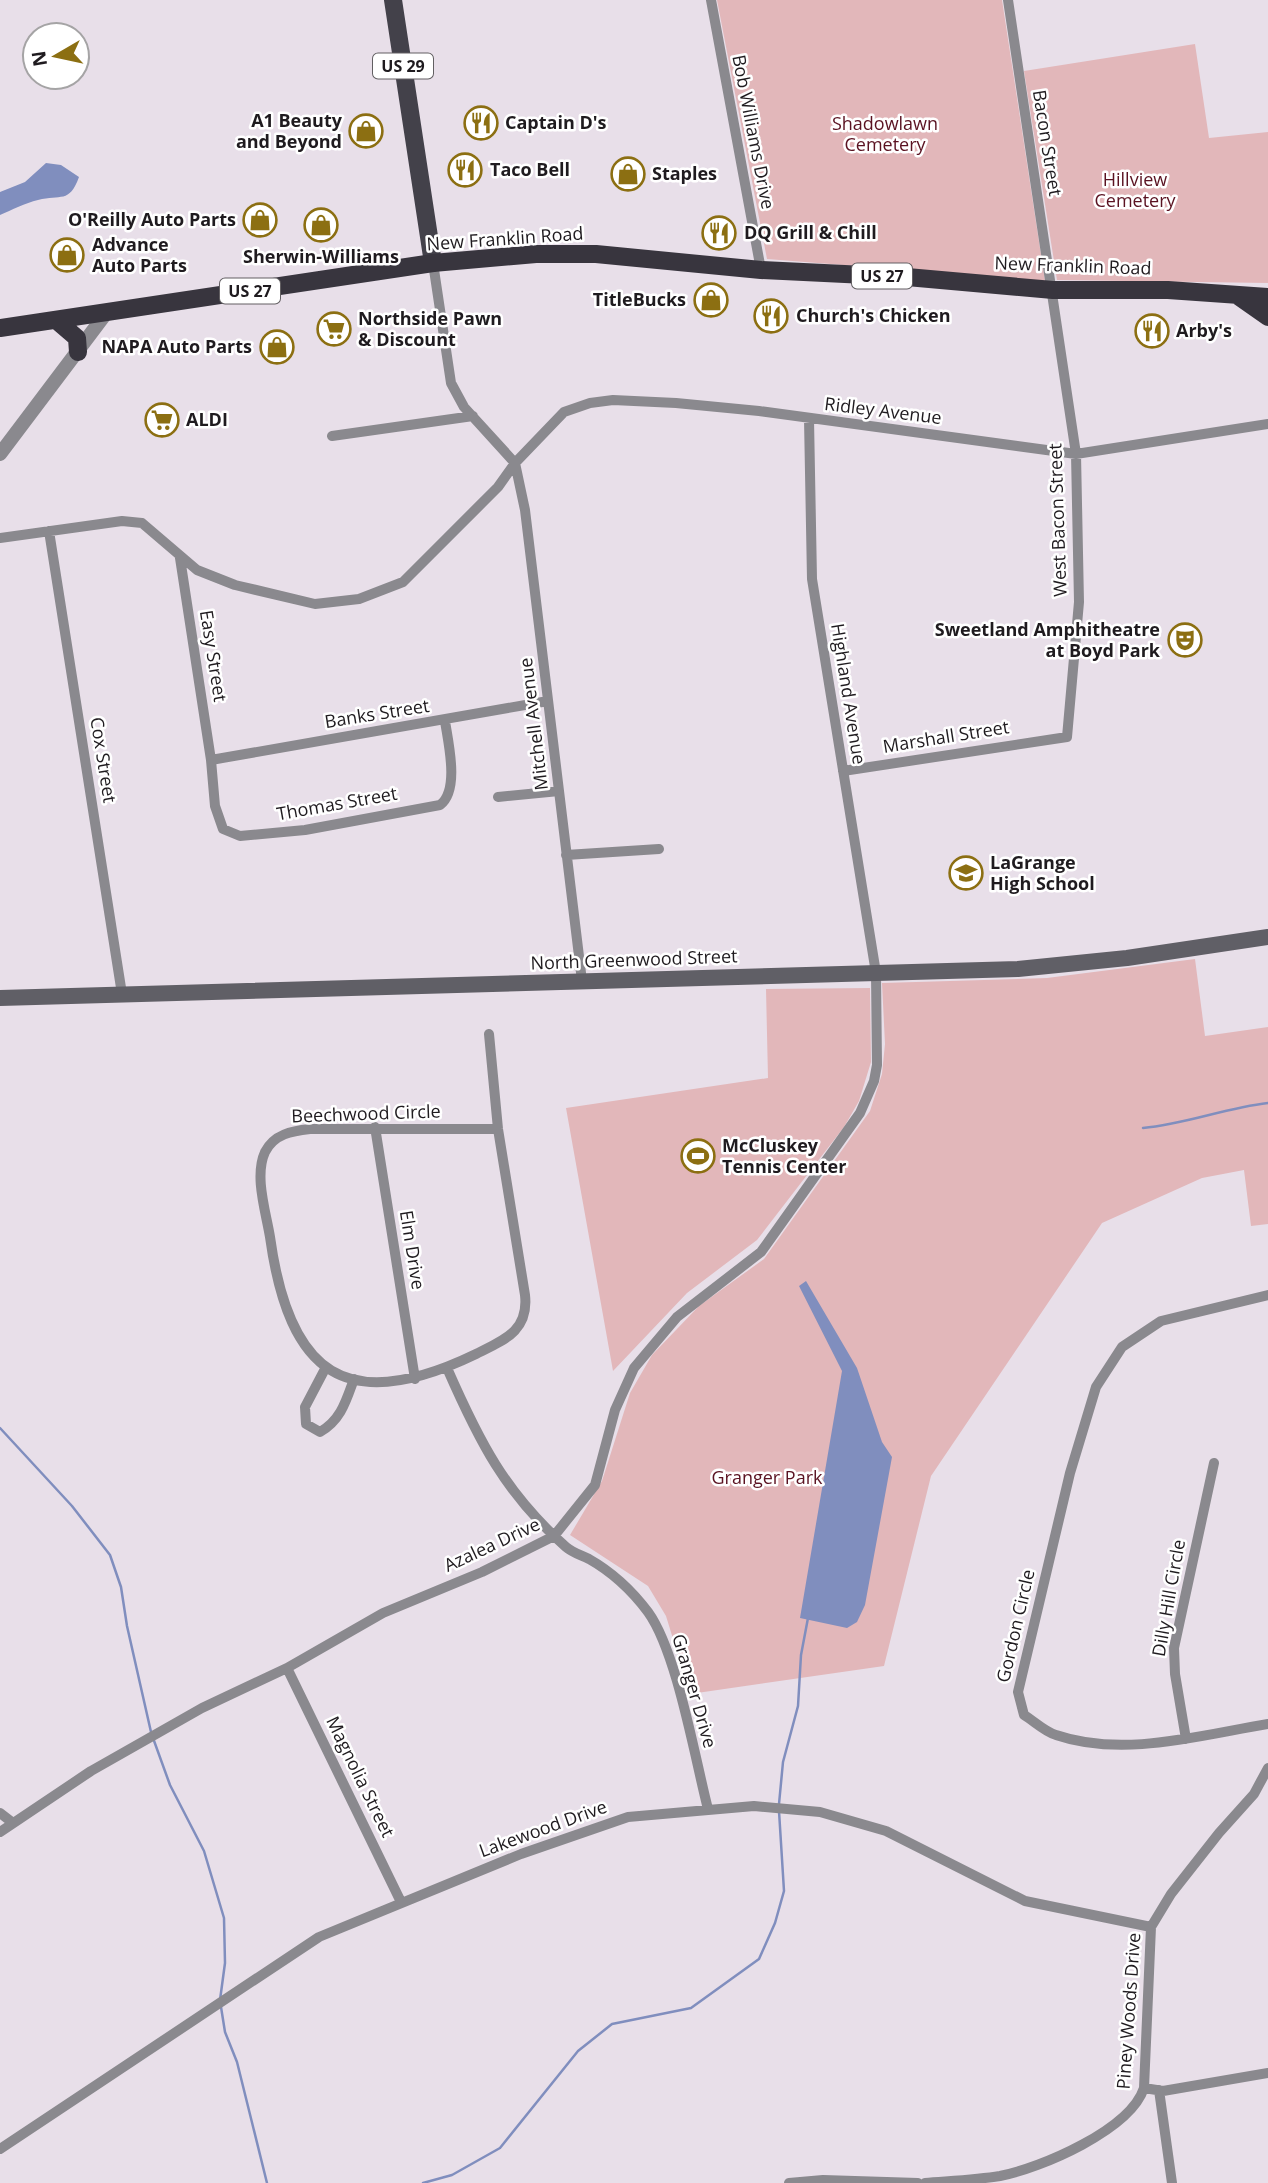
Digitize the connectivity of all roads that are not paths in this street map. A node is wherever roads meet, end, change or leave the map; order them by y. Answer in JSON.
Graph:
{"nodes":[{"id":1,"x":393,"y":0,"type":"edge"},
{"id":2,"x":711,"y":0,"type":"edge"},
{"id":3,"x":1007,"y":0,"type":"edge"},
{"id":4,"x":433,"y":263,"type":"junction"},
{"id":5,"x":761,"y":270,"type":"junction"},
{"id":6,"x":1053,"y":290,"type":"junction"},
{"id":7,"x":1236,"y":294,"type":"junction"},
{"id":8,"x":1268,"y":297,"type":"edge"},
{"id":9,"x":107,"y":312,"type":"junction"},
{"id":10,"x":1268,"y":317,"type":"edge"},
{"id":11,"x":56,"y":320,"type":"junction"},
{"id":12,"x":0,"y":328,"type":"edge"},
{"id":13,"x":78,"y":352,"type":"junction"},
{"id":14,"x":473,"y":416,"type":"junction"},
{"id":15,"x":809,"y":419,"type":"junction"},
{"id":16,"x":1268,"y":424,"type":"edge"},
{"id":17,"x":332,"y":436,"type":"dead end"},
{"id":18,"x":0,"y":454,"type":"edge"},
{"id":19,"x":1076,"y":454,"type":"junction"},
{"id":20,"x":515,"y":463,"type":"junction"},
{"id":21,"x":49,"y":531,"type":"junction"},
{"id":22,"x":0,"y":538,"type":"edge"},
{"id":23,"x":180,"y":558,"type":"junction"},
{"id":24,"x":548,"y":701,"type":"junction"},
{"id":25,"x":445,"y":720,"type":"junction"},
{"id":26,"x":1055,"y":738,"type":"joint"},
{"id":27,"x":211,"y":760,"type":"junction"},
{"id":28,"x":843,"y":771,"type":"junction"},
{"id":29,"x":559,"y":791,"type":"junction"},
{"id":30,"x":498,"y":797,"type":"dead end"},
{"id":31,"x":659,"y":849,"type":"dead end"},
{"id":32,"x":566,"y":855,"type":"junction"},
{"id":33,"x":1268,"y":937,"type":"edge"},
{"id":34,"x":876,"y":972,"type":"junction"},
{"id":35,"x":582,"y":981,"type":"junction"},
{"id":36,"x":122,"y":995,"type":"junction"},
{"id":37,"x":0,"y":998,"type":"edge"},
{"id":38,"x":489,"y":1034,"type":"dead end"},
{"id":39,"x":375,"y":1128,"type":"junction"},
{"id":40,"x":498,"y":1129,"type":"junction"},
{"id":41,"x":1268,"y":1295,"type":"edge"},
{"id":42,"x":326,"y":1367,"type":"junction"},
{"id":43,"x":447,"y":1368,"type":"junction"},
{"id":44,"x":354,"y":1379,"type":"junction"},
{"id":45,"x":415,"y":1379,"type":"junction"},
{"id":46,"x":1214,"y":1463,"type":"dead end"},
{"id":47,"x":554,"y":1536,"type":"junction"},
{"id":48,"x":287,"y":1668,"type":"junction"},
{"id":49,"x":1267,"y":1721,"type":"edge"},
{"id":50,"x":1186,"y":1739,"type":"junction"},
{"id":51,"x":1268,"y":1768,"type":"edge"},
{"id":52,"x":708,"y":1810,"type":"junction"},
{"id":53,"x":0,"y":1813,"type":"edge"},
{"id":54,"x":13,"y":1823,"type":"junction"},
{"id":55,"x":0,"y":1832,"type":"edge"},
{"id":56,"x":401,"y":1902,"type":"junction"},
{"id":57,"x":1151,"y":1927,"type":"junction"},
{"id":58,"x":1268,"y":2073,"type":"edge"},
{"id":59,"x":1144,"y":2088,"type":"junction"},
{"id":60,"x":1159,"y":2090,"type":"junction"},
{"id":61,"x":0,"y":2150,"type":"edge"},
{"id":62,"x":789,"y":2183,"type":"edge"},
{"id":63,"x":918,"y":2183,"type":"edge"},
{"id":64,"x":925,"y":2183,"type":"edge"},
{"id":65,"x":1172,"y":2183,"type":"edge"}],
"edges":[{"from":1,"to":4,"type":"main road","number":"US 29"},
{"from":2,"to":5,"type":"street","name":"Bob Williams Drive"},
{"from":3,"to":6,"type":"street","name":"Bacon Street"},
{"from":4,"to":5,"type":"highway","name":"New Franklin Road","number":"US 27"},
{"from":4,"to":9,"type":"highway","name":"New Franklin Road","number":"US 27"},
{"from":4,"to":14,"type":"street"},
{"from":5,"to":6,"type":"highway","name":"New Franklin Road","number":"US 27"},
{"from":6,"to":7,"type":"highway","name":"New Franklin Road","number":"US 27"},
{"from":6,"to":19,"type":"street","name":"West Bacon Street"},
{"from":7,"to":8,"type":"highway","name":"New Franklin Road","number":"US 27"},
{"from":7,"to":10,"type":"highway"},
{"from":9,"to":11,"type":"highway","name":"New Franklin Road","number":"US 27"},
{"from":9,"to":13,"type":"street"},
{"from":11,"to":12,"type":"highway","name":"New Franklin Road","number":"US 27"},
{"from":11,"to":13,"type":"highway"},
{"from":13,"to":18,"type":"street"},
{"from":14,"to":17,"type":"street"},
{"from":14,"to":20,"type":"street"},
{"from":15,"to":19,"type":"street","name":"Ridley Avenue"},
{"from":15,"to":20,"type":"street","name":"Ridley Avenue"},
{"from":15,"to":28,"type":"street","name":"Highland Avenue"},
{"from":16,"to":19,"type":"street","name":"Ridley Avenue"},
{"from":19,"to":26,"type":"street","name":"West Bacon Street"},
{"from":20,"to":23,"type":"street","name":"Ridley Avenue"},
{"from":20,"to":24,"type":"street","name":"Mitchell Avenue"},
{"from":21,"to":22,"type":"street","name":"Ridley Avenue"},
{"from":21,"to":23,"type":"street","name":"Ridley Avenue"},
{"from":21,"to":36,"type":"street","name":"Cox Street"},
{"from":23,"to":27,"type":"street","name":"Easy Street"},
{"from":24,"to":25,"type":"street","name":"Banks Street"},
{"from":24,"to":29,"type":"street","name":"Mitchell Avenue"},
{"from":25,"to":27,"type":"street","name":"Banks Street"},
{"from":25,"to":27,"type":"street","name":"Thomas Street"},
{"from":26,"to":28,"type":"street","name":"Marshall Street"},
{"from":28,"to":34,"type":"street","name":"Highland Avenue"},
{"from":29,"to":30,"type":"street"},
{"from":29,"to":32,"type":"street","name":"Mitchell Avenue"},
{"from":31,"to":32,"type":"street"},
{"from":32,"to":35,"type":"street","name":"Mitchell Avenue"},
{"from":33,"to":34,"type":"main road","name":"North Greenwood Street"},
{"from":34,"to":35,"type":"main road","name":"North Greenwood Street"},
{"from":34,"to":47,"type":"street","name":"Azalea Drive"},
{"from":35,"to":36,"type":"main road","name":"North Greenwood Street"},
{"from":36,"to":37,"type":"main road","name":"North Greenwood Street"},
{"from":38,"to":40,"type":"street","name":"Beechwood Circle"},
{"from":39,"to":40,"type":"street","name":"Beechwood Circle"},
{"from":39,"to":42,"type":"street","name":"Beechwood Circle"},
{"from":39,"to":45,"type":"street","name":"Elm Drive"},
{"from":40,"to":43,"type":"street","name":"Beechwood Circle"},
{"from":41,"to":50,"type":"street","name":"Gordon Circle"},
{"from":42,"to":44,"type":"street","name":"Beechwood Circle"},
{"from":42,"to":44,"type":"street"},
{"from":43,"to":45,"type":"street","name":"Beechwood Circle"},
{"from":43,"to":47,"type":"street","name":"Granger Drive"},
{"from":44,"to":45,"type":"street","name":"Beechwood Circle"},
{"from":46,"to":50,"type":"street","name":"Dilly Hill Circle"},
{"from":47,"to":48,"type":"street","name":"Azalea Drive"},
{"from":47,"to":52,"type":"street","name":"Granger Drive"},
{"from":48,"to":54,"type":"street","name":"Azalea Drive"},
{"from":48,"to":56,"type":"street","name":"Magnolia Street"},
{"from":49,"to":50,"type":"street","name":"Gordon Circle"},
{"from":51,"to":57,"type":"street","name":"Piney Woods Drive"},
{"from":52,"to":56,"type":"street","name":"Lakewood Drive"},
{"from":52,"to":57,"type":"street","name":"Lakewood Drive"},
{"from":53,"to":54,"type":"street"},
{"from":54,"to":55,"type":"street","name":"Azalea Drive"},
{"from":56,"to":61,"type":"street","name":"Lakewood Drive"},
{"from":57,"to":59,"type":"street","name":"Piney Woods Drive"},
{"from":58,"to":60,"type":"street"},
{"from":59,"to":60,"type":"street"},
{"from":59,"to":64,"type":"street","name":"Piney Woods Drive"},
{"from":60,"to":65,"type":"street"},
{"from":62,"to":63,"type":"street"}]}
